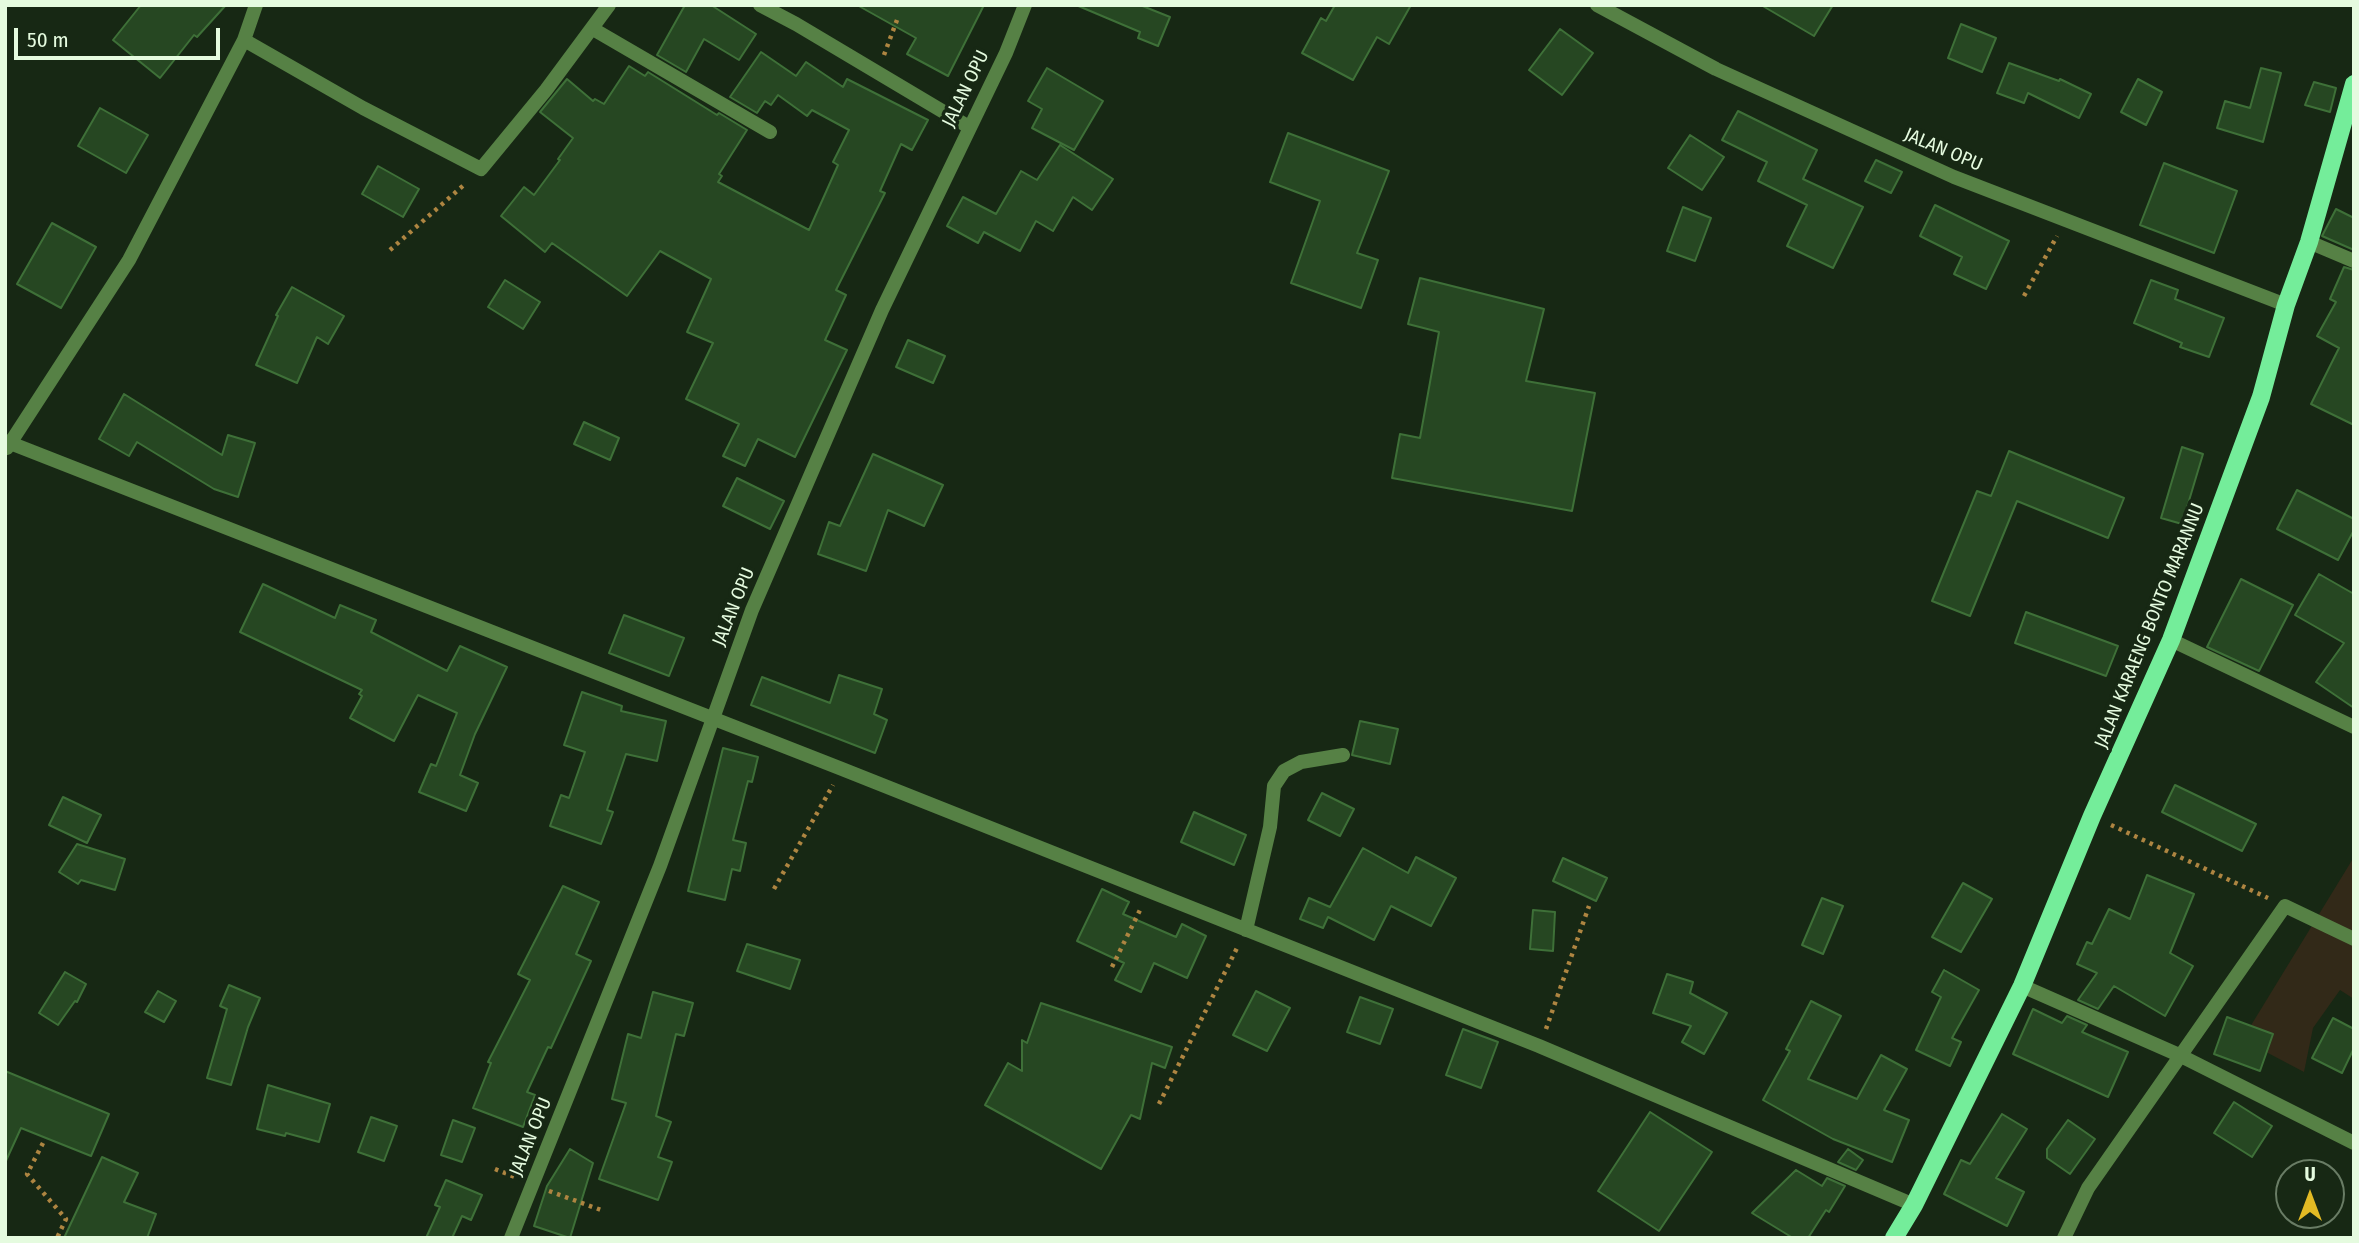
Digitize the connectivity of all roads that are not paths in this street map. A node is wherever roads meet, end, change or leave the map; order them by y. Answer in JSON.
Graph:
{"nodes":[{"id":1,"x":256,"y":5,"type":"edge"},
{"id":2,"x":609,"y":5,"type":"edge"},
{"id":3,"x":760,"y":5,"type":"edge"},
{"id":4,"x":1025,"y":5,"type":"edge"},
{"id":5,"x":1597,"y":5,"type":"edge"},
{"id":6,"x":593,"y":29,"type":"junction"},
{"id":7,"x":244,"y":40,"type":"junction"},
{"id":8,"x":2354,"y":84,"type":"edge"},
{"id":9,"x":969,"y":127,"type":"junction"},
{"id":10,"x":770,"y":132,"type":"dead end"},
{"id":11,"x":2309,"y":242,"type":"junction"},
{"id":12,"x":2354,"y":261,"type":"edge"},
{"id":13,"x":2286,"y":305,"type":"junction"},
{"id":14,"x":7,"y":444,"type":"edge"},
{"id":15,"x":2171,"y":640,"type":"junction"},
{"id":16,"x":712,"y":719,"type":"junction"},
{"id":17,"x":2354,"y":727,"type":"edge"},
{"id":18,"x":1343,"y":755,"type":"dead end"},
{"id":19,"x":1246,"y":930,"type":"junction"},
{"id":20,"x":2354,"y":939,"type":"edge"},
{"id":21,"x":2022,"y":986,"type":"junction"},
{"id":22,"x":2179,"y":1055,"type":"junction"},
{"id":23,"x":2354,"y":1143,"type":"edge"},
{"id":24,"x":1914,"y":1205,"type":"junction"},
{"id":25,"x":511,"y":1238,"type":"edge"},
{"id":26,"x":1894,"y":1238,"type":"edge"},
{"id":27,"x":2064,"y":1238,"type":"edge"}],
"edges":[{"from":1,"to":7,"type":"street"},
{"from":2,"to":6,"type":"street"},
{"from":3,"to":9,"type":"street"},
{"from":4,"to":9,"type":"street","name":"JALAN OPU"},
{"from":5,"to":13,"type":"street","name":"JALAN OPU"},
{"from":6,"to":7,"type":"street"},
{"from":6,"to":10,"type":"street"},
{"from":7,"to":14,"type":"street"},
{"from":8,"to":11,"type":"main road","name":"JALAN KARAENG BONTO MARANNU"},
{"from":9,"to":16,"type":"street","name":"JALAN OPU"},
{"from":11,"to":12,"type":"street"},
{"from":11,"to":13,"type":"main road","name":"JALAN KARAENG BONTO MARANNU"},
{"from":13,"to":15,"type":"main road","name":"JALAN KARAENG BONTO MARANNU"},
{"from":14,"to":16,"type":"street"},
{"from":15,"to":17,"type":"street"},
{"from":15,"to":21,"type":"main road","name":"JALAN KARAENG BONTO MARANNU"},
{"from":16,"to":19,"type":"street"},
{"from":16,"to":25,"type":"street","name":"JALAN OPU"},
{"from":18,"to":19,"type":"street"},
{"from":19,"to":24,"type":"street"},
{"from":20,"to":22,"type":"street"},
{"from":21,"to":22,"type":"street"},
{"from":21,"to":24,"type":"main road","name":"JALAN KARAENG BONTO MARANNU"},
{"from":22,"to":23,"type":"street"},
{"from":22,"to":27,"type":"street"},
{"from":24,"to":26,"type":"main road","name":"JALAN KARAENG BONTO MARANNU"}]}
